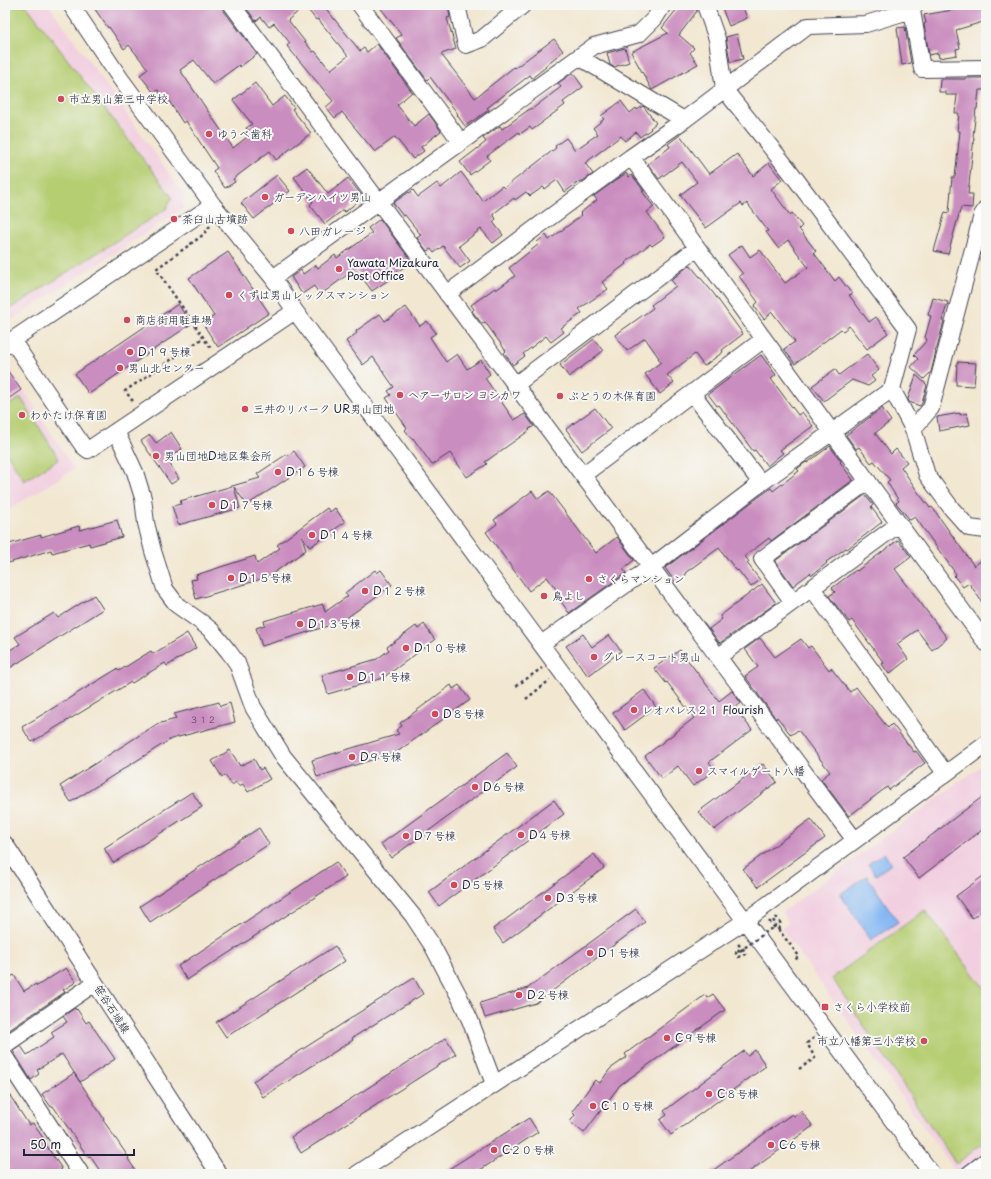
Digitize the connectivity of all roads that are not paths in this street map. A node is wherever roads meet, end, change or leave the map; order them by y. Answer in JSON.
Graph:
{"nodes":[{"id":1,"x":71,"y":5,"type":"edge"},
{"id":2,"x":232,"y":5,"type":"edge"},
{"id":3,"x":360,"y":5,"type":"edge"},
{"id":4,"x":457,"y":5,"type":"edge"},
{"id":5,"x":523,"y":5,"type":"edge"},
{"id":6,"x":663,"y":5,"type":"edge"},
{"id":7,"x":706,"y":5,"type":"edge"},
{"id":8,"x":914,"y":8,"type":"edge"},
{"id":9,"x":579,"y":57,"type":"junction"},
{"id":10,"x":986,"y":68,"type":"edge"},
{"id":11,"x":724,"y":89,"type":"junction"},
{"id":12,"x":684,"y":120,"type":"junction"},
{"id":13,"x":461,"y":142,"type":"junction"},
{"id":14,"x":631,"y":157,"type":"junction"},
{"id":15,"x":378,"y":202,"type":"junction"},
{"id":16,"x":213,"y":205,"type":"junction"},
{"id":17,"x":986,"y":209,"type":"edge"},
{"id":18,"x":697,"y":248,"type":"junction"},
{"id":19,"x":273,"y":278,"type":"junction"},
{"id":20,"x":447,"y":294,"type":"junction"},
{"id":21,"x":295,"y":311,"type":"junction"},
{"id":22,"x":764,"y":340,"type":"junction"},
{"id":23,"x":9,"y":342,"type":"edge"},
{"id":24,"x":515,"y":384,"type":"junction"},
{"id":25,"x":892,"y":389,"type":"junction"},
{"id":26,"x":692,"y":393,"type":"junction"},
{"id":27,"x":913,"y":429,"type":"junction"},
{"id":28,"x":116,"y":431,"type":"junction"},
{"id":29,"x":832,"y":432,"type":"junction"},
{"id":30,"x":583,"y":475,"type":"junction"},
{"id":31,"x":868,"y":481,"type":"junction"},
{"id":32,"x":761,"y":482,"type":"junction"},
{"id":33,"x":899,"y":524,"type":"junction"},
{"id":34,"x":986,"y":530,"type":"edge"},
{"id":35,"x":651,"y":567,"type":"junction"},
{"id":36,"x":812,"y":588,"type":"junction"},
{"id":37,"x":793,"y":602,"type":"junction"},
{"id":38,"x":986,"y":643,"type":"edge"},
{"id":39,"x":541,"y":644,"type":"junction"},
{"id":40,"x":718,"y":657,"type":"junction"},
{"id":41,"x":986,"y":744,"type":"edge"},
{"id":42,"x":945,"y":773,"type":"junction"},
{"id":43,"x":854,"y":840,"type":"junction"},
{"id":44,"x":5,"y":844,"type":"edge"},
{"id":45,"x":745,"y":921,"type":"junction"},
{"id":46,"x":95,"y":983,"type":"junction"},
{"id":47,"x":5,"y":1046,"type":"edge"},
{"id":48,"x":5,"y":1057,"type":"edge"},
{"id":49,"x":494,"y":1084,"type":"junction"},
{"id":50,"x":986,"y":1161,"type":"edge"},
{"id":51,"x":81,"y":1174,"type":"edge"},
{"id":52,"x":219,"y":1174,"type":"edge"},
{"id":53,"x":357,"y":1174,"type":"edge"},
{"id":54,"x":932,"y":1174,"type":"edge"},
{"id":55,"x":969,"y":1174,"type":"edge"}],
"edges":[{"from":1,"to":16,"type":"street"},
{"from":2,"to":15,"type":"street"},
{"from":3,"to":13,"type":"street"},
{"from":4,"to":5,"type":"street"},
{"from":6,"to":9,"type":"street"},
{"from":7,"to":11,"type":"street"},
{"from":8,"to":10,"type":"street"},
{"from":8,"to":11,"type":"street"},
{"from":9,"to":12,"type":"street"},
{"from":9,"to":13,"type":"street"},
{"from":11,"to":12,"type":"street"},
{"from":11,"to":25,"type":"street"},
{"from":12,"to":14,"type":"street"},
{"from":13,"to":15,"type":"street"},
{"from":14,"to":18,"type":"street"},
{"from":14,"to":20,"type":"street"},
{"from":15,"to":19,"type":"street"},
{"from":15,"to":20,"type":"street"},
{"from":16,"to":19,"type":"street"},
{"from":16,"to":23,"type":"street"},
{"from":17,"to":27,"type":"street"},
{"from":18,"to":22,"type":"street"},
{"from":18,"to":24,"type":"street"},
{"from":19,"to":21,"type":"street"},
{"from":20,"to":24,"type":"street"},
{"from":21,"to":28,"type":"street"},
{"from":21,"to":39,"type":"street"},
{"from":22,"to":26,"type":"street"},
{"from":22,"to":29,"type":"street"},
{"from":23,"to":28,"type":"street"},
{"from":24,"to":30,"type":"street"},
{"from":25,"to":27,"type":"street"},
{"from":25,"to":29,"type":"street"},
{"from":26,"to":30,"type":"street"},
{"from":26,"to":32,"type":"street"},
{"from":27,"to":34,"type":"street"},
{"from":28,"to":49,"type":"street"},
{"from":29,"to":31,"type":"street"},
{"from":29,"to":32,"type":"street"},
{"from":30,"to":35,"type":"street"},
{"from":31,"to":33,"type":"street"},
{"from":31,"to":37,"type":"street"},
{"from":32,"to":35,"type":"street"},
{"from":33,"to":36,"type":"street"},
{"from":33,"to":38,"type":"street"},
{"from":35,"to":39,"type":"street"},
{"from":35,"to":40,"type":"street"},
{"from":36,"to":37,"type":"street"},
{"from":36,"to":42,"type":"street"},
{"from":37,"to":40,"type":"street"},
{"from":39,"to":45,"type":"street"},
{"from":40,"to":43,"type":"street"},
{"from":41,"to":42,"type":"street"},
{"from":42,"to":43,"type":"street"},
{"from":43,"to":45,"type":"street"},
{"from":44,"to":46,"type":"street","name":"笹谷石城線"},
{"from":45,"to":49,"type":"street"},
{"from":45,"to":54,"type":"street"},
{"from":46,"to":47,"type":"street"},
{"from":46,"to":52,"type":"street","name":"笹谷石城線"},
{"from":48,"to":51,"type":"street"},
{"from":49,"to":53,"type":"street"},
{"from":50,"to":55,"type":"street"}]}
